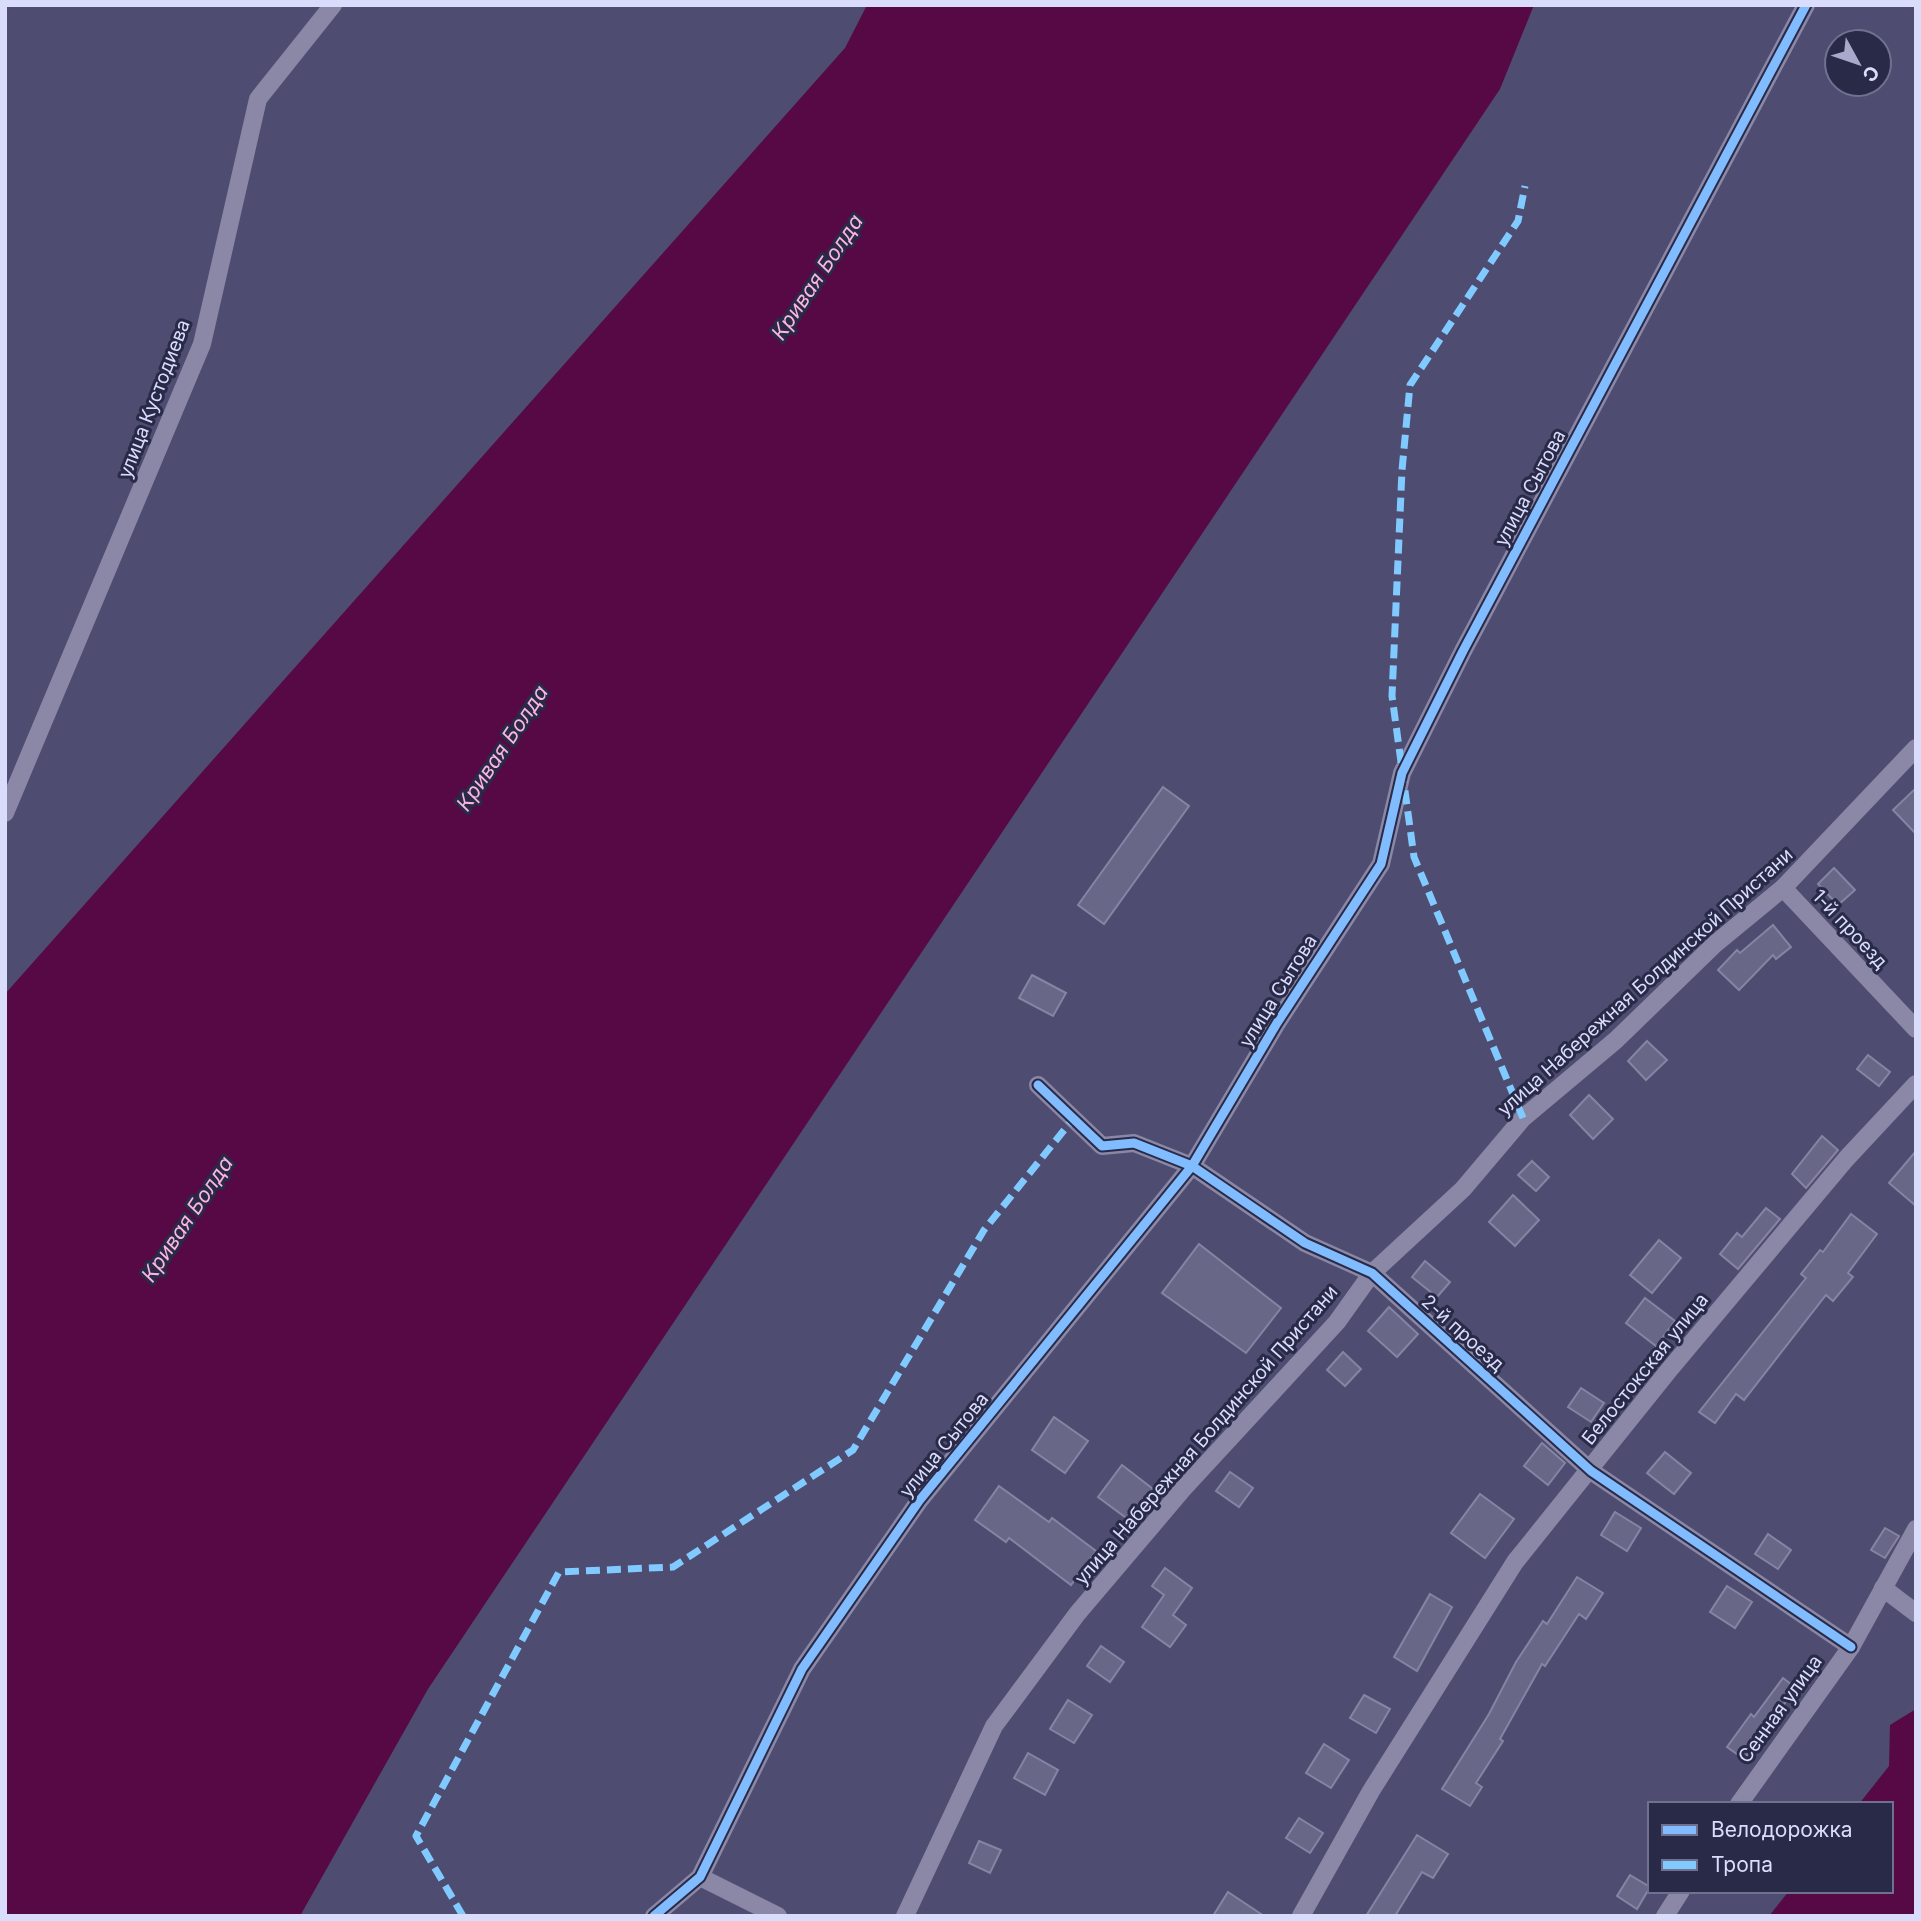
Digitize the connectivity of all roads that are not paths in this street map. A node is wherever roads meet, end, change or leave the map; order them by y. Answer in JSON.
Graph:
{"nodes":[{"id":1,"x":333,"y":5,"type":"edge"},
{"id":2,"x":1806,"y":5,"type":"edge"},
{"id":3,"x":1916,"y":748,"type":"edge"},
{"id":4,"x":5,"y":813,"type":"edge"},
{"id":5,"x":1783,"y":888,"type":"junction"},
{"id":6,"x":1916,"y":1029,"type":"edge"},
{"id":7,"x":1038,"y":1085,"type":"dead end"},
{"id":8,"x":1914,"y":1091,"type":"edge"},
{"id":9,"x":1192,"y":1166,"type":"junction"},
{"id":10,"x":1371,"y":1273,"type":"junction"},
{"id":11,"x":1591,"y":1471,"type":"junction"},
{"id":12,"x":1916,"y":1529,"type":"edge"},
{"id":13,"x":1883,"y":1588,"type":"junction"},
{"id":14,"x":1916,"y":1613,"type":"edge"},
{"id":15,"x":1851,"y":1647,"type":"junction"},
{"id":16,"x":1740,"y":1802,"type":"edge"},
{"id":17,"x":699,"y":1877,"type":"junction"},
{"id":18,"x":1680,"y":1893,"type":"edge"},
{"id":19,"x":654,"y":1916,"type":"edge"},
{"id":20,"x":778,"y":1916,"type":"edge"},
{"id":21,"x":905,"y":1916,"type":"edge"},
{"id":22,"x":1301,"y":1916,"type":"edge"},
{"id":23,"x":1665,"y":1916,"type":"edge"}],
"edges":[{"from":1,"to":4,"type":"street","name":"улица Кустодиева"},
{"from":2,"to":9,"type":"street","name":"улица Сытова"},
{"from":3,"to":5,"type":"street","name":"улица Набережная Болдинской Пристани"},
{"from":5,"to":6,"type":"street","name":"1-й проезд"},
{"from":5,"to":10,"type":"street","name":"улица Набережная Болдинской Пристани"},
{"from":7,"to":9,"type":"street","name":"2-й проезд"},
{"from":8,"to":11,"type":"street","name":"Белостокская улица"},
{"from":9,"to":10,"type":"street","name":"2-й проезд"},
{"from":9,"to":17,"type":"street","name":"улица Сытова"},
{"from":10,"to":11,"type":"street","name":"2-й проезд"},
{"from":10,"to":21,"type":"street","name":"улица Набережная Болдинской Пристани"},
{"from":11,"to":15,"type":"street","name":"2-й проезд"},
{"from":11,"to":22,"type":"street","name":"Белостокская улица"},
{"from":12,"to":13,"type":"street","name":"Сенная улица"},
{"from":13,"to":14,"type":"street"},
{"from":13,"to":15,"type":"street","name":"Сенная улица"},
{"from":15,"to":16,"type":"street","name":"Сенная улица"},
{"from":17,"to":19,"type":"street","name":"улица Сытова"},
{"from":17,"to":20,"type":"street"},
{"from":18,"to":23,"type":"street"}]}
